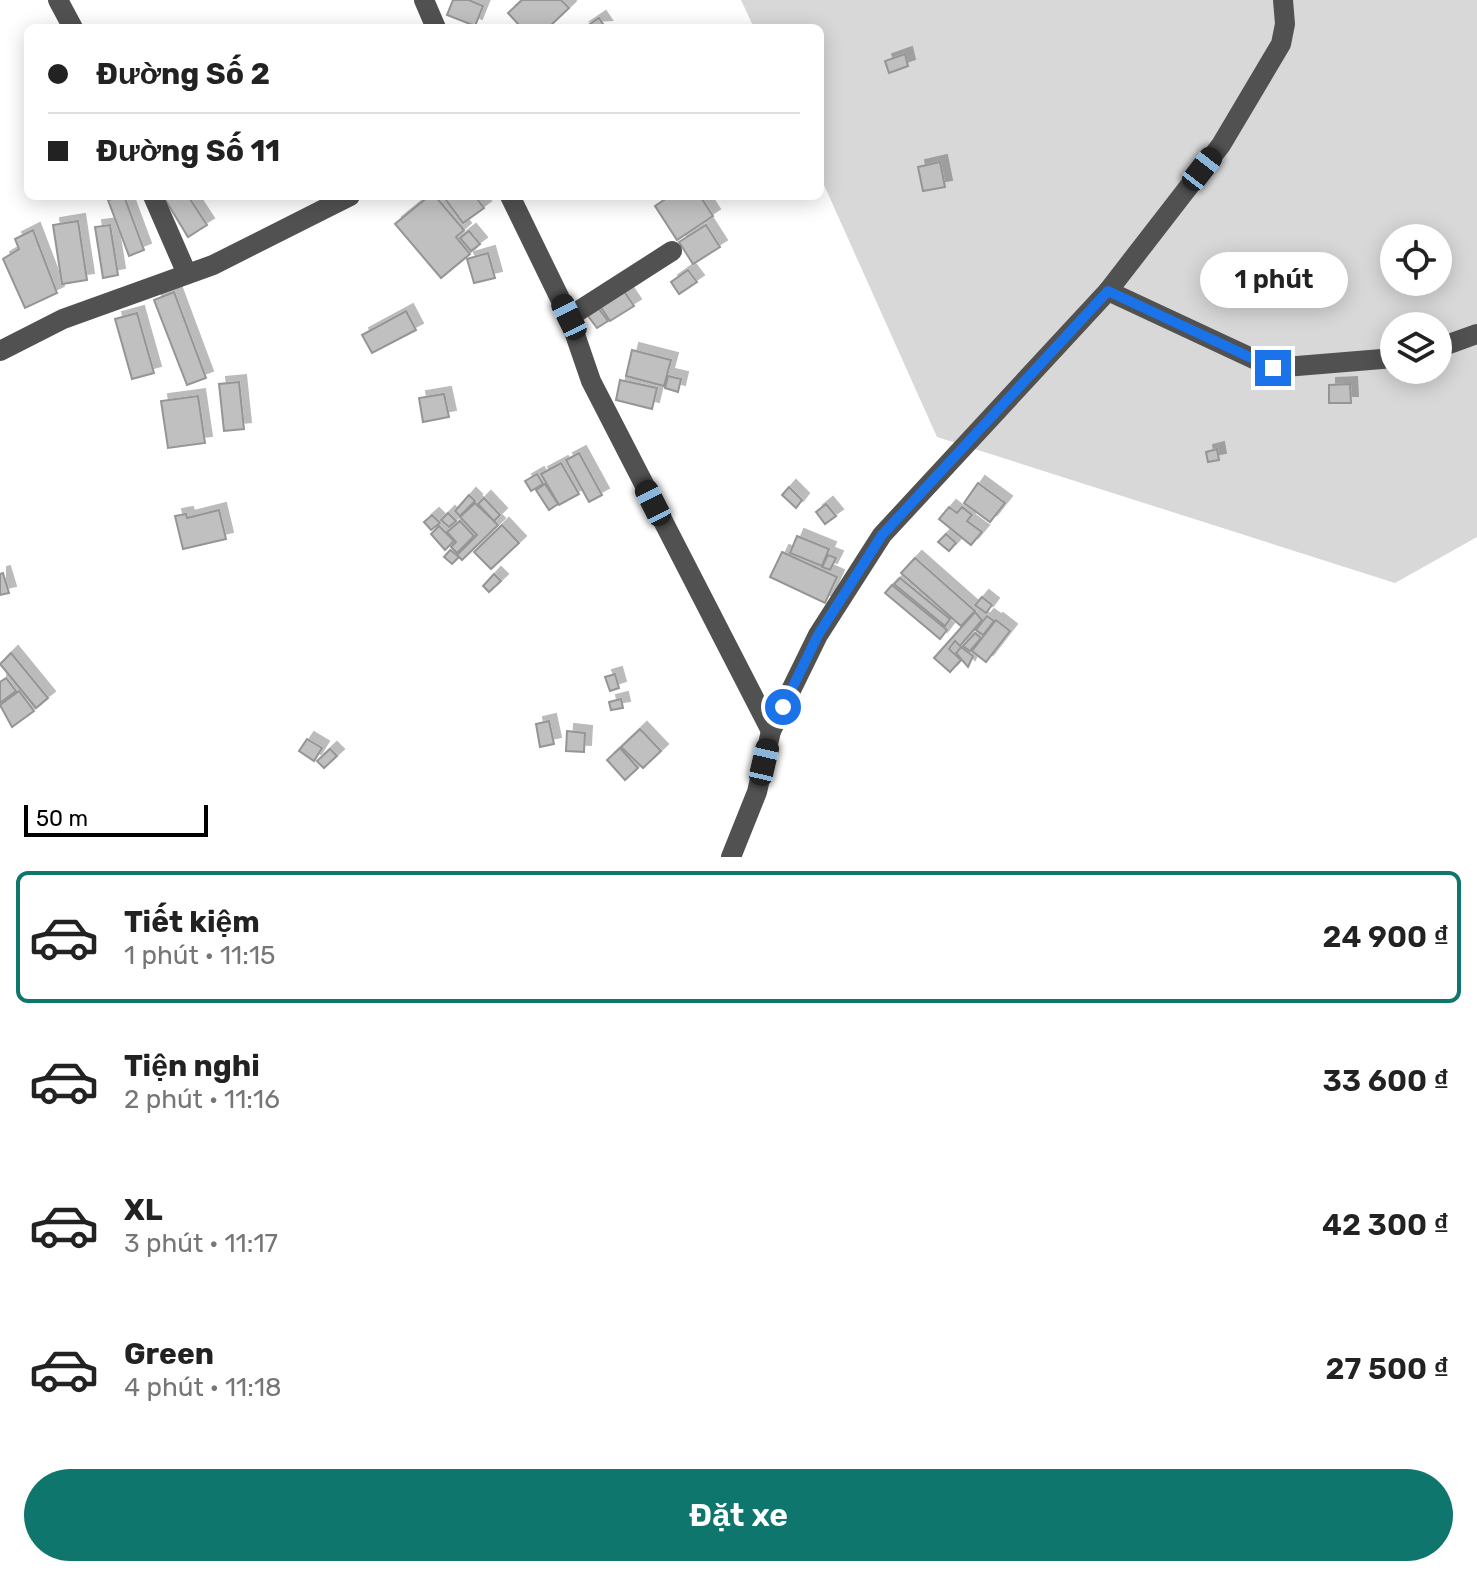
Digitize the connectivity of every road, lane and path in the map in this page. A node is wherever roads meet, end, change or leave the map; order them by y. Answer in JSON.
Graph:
{"nodes":[{"id":1,"x":58,"y":0,"type":"edge"},
{"id":2,"x":424,"y":0,"type":"edge"},
{"id":3,"x":1283,"y":0,"type":"edge"},
{"id":4,"x":71,"y":24,"type":"edge"},
{"id":5,"x":434,"y":24,"type":"edge"},
{"id":6,"x":155,"y":200,"type":"edge"},
{"id":7,"x":342,"y":200,"type":"edge"},
{"id":8,"x":512,"y":200,"type":"edge"},
{"id":9,"x":672,"y":251,"type":"dead end"},
{"id":10,"x":187,"y":274,"type":"junction"},
{"id":11,"x":1108,"y":291,"type":"junction"},
{"id":12,"x":569,"y":317,"type":"junction"},
{"id":13,"x":1477,"y":334,"type":"edge"},
{"id":14,"x":1452,"y":343,"type":"edge"},
{"id":15,"x":0,"y":351,"type":"edge"},
{"id":16,"x":1380,"y":359,"type":"edge"},
{"id":17,"x":771,"y":731,"type":"junction"},
{"id":18,"x":731,"y":857,"type":"edge"}],
"edges":[{"from":1,"to":4,"type":"street"},
{"from":2,"to":5,"type":"street"},
{"from":3,"to":11,"type":"street"},
{"from":6,"to":10,"type":"street"},
{"from":7,"to":10,"type":"street"},
{"from":8,"to":12,"type":"street"},
{"from":9,"to":12,"type":"street"},
{"from":10,"to":15,"type":"street"},
{"from":11,"to":16,"type":"street"},
{"from":11,"to":17,"type":"street"},
{"from":12,"to":17,"type":"street"},
{"from":13,"to":14,"type":"street"},
{"from":17,"to":18,"type":"street"}]}
